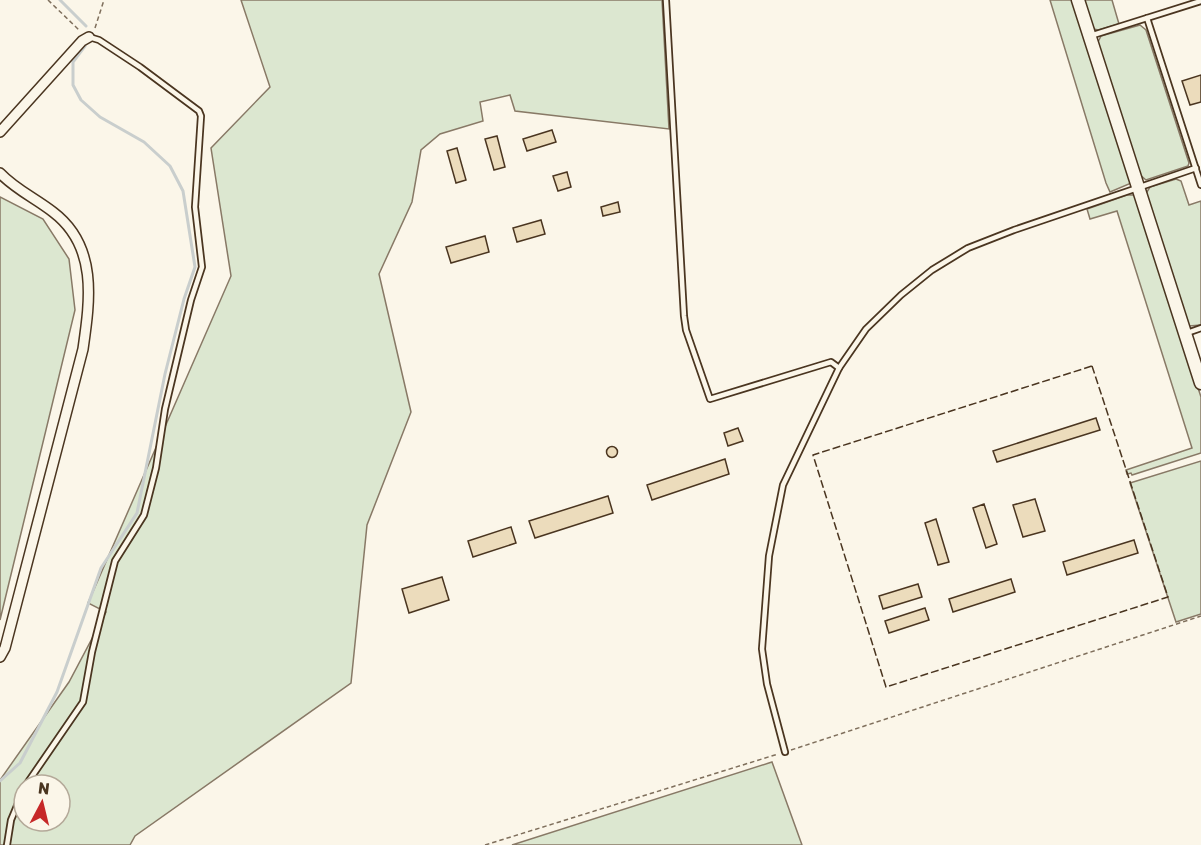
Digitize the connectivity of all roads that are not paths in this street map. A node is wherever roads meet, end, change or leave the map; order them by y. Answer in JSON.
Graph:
{"nodes":[{"id":1,"x":666,"y":0,"type":"edge"},
{"id":2,"x":1078,"y":0,"type":"edge"},
{"id":3,"x":1201,"y":1,"type":"edge"},
{"id":4,"x":1148,"y":18,"type":"junction"},
{"id":5,"x":1090,"y":36,"type":"junction"},
{"id":6,"x":89,"y":37,"type":"joint"},
{"id":7,"x":0,"y":132,"type":"edge"},
{"id":8,"x":1196,"y":168,"type":"junction"},
{"id":9,"x":0,"y":173,"type":"edge"},
{"id":10,"x":1201,"y":185,"type":"edge"},
{"id":11,"x":1138,"y":187,"type":"junction"},
{"id":12,"x":1201,"y":328,"type":"edge"},
{"id":13,"x":1185,"y":333,"type":"junction"},
{"id":14,"x":838,"y":368,"type":"junction"},
{"id":15,"x":1201,"y":382,"type":"edge"},
{"id":16,"x":0,"y":657,"type":"edge"},
{"id":17,"x":785,"y":752,"type":"road end"},
{"id":18,"x":34,"y":773,"type":"edge"},
{"id":19,"x":12,"y":818,"type":"edge"},
{"id":20,"x":7,"y":845,"type":"edge"}],
"edges":[{"from":1,"to":14,"type":"lane"},
{"from":2,"to":5,"type":"street"},
{"from":3,"to":4,"type":"lane"},
{"from":4,"to":5,"type":"lane"},
{"from":4,"to":8,"type":"lane"},
{"from":5,"to":11,"type":"street"},
{"from":6,"to":7,"type":"street"},
{"from":6,"to":18,"type":"lane"},
{"from":8,"to":10,"type":"lane"},
{"from":8,"to":11,"type":"lane"},
{"from":9,"to":16,"type":"street"},
{"from":11,"to":13,"type":"street"},
{"from":11,"to":14,"type":"lane"},
{"from":12,"to":13,"type":"lane"},
{"from":13,"to":15,"type":"street"},
{"from":14,"to":17,"type":"lane"},
{"from":19,"to":20,"type":"lane"}]}
